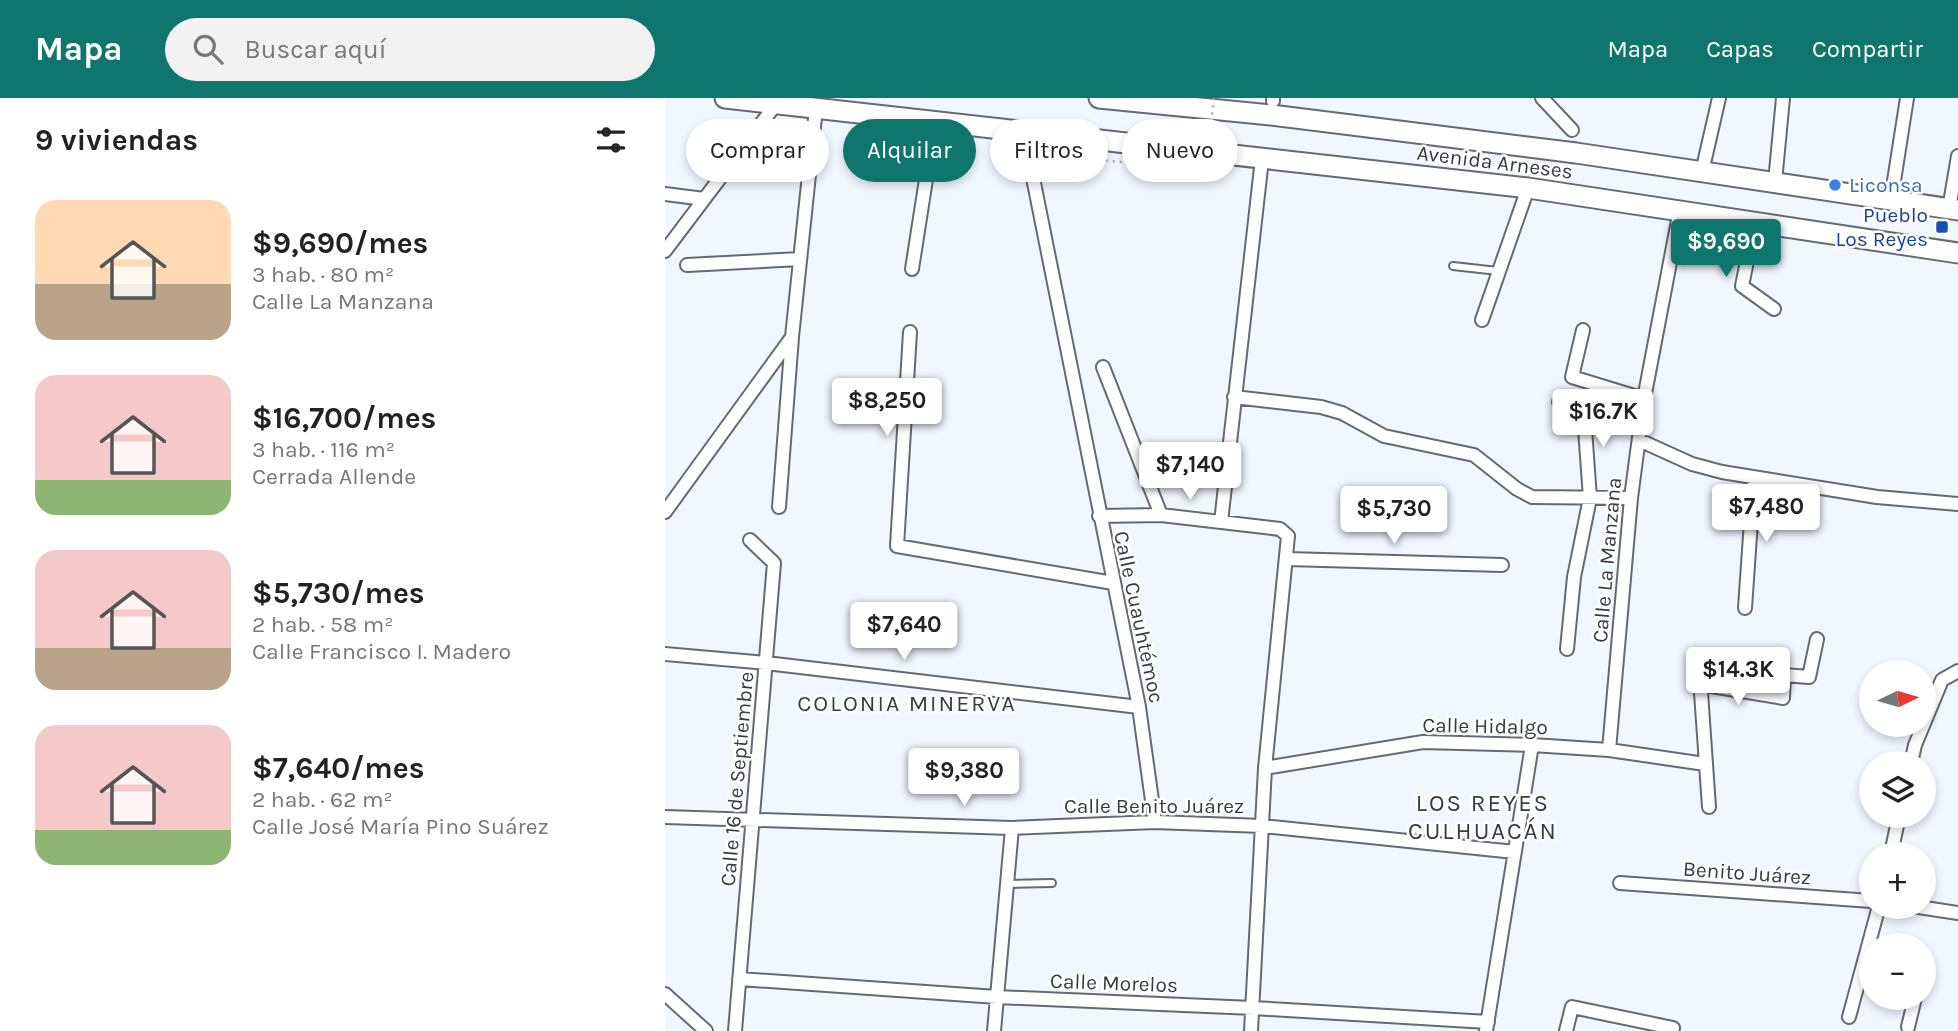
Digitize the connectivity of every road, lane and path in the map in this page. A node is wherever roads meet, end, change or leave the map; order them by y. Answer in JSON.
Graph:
{"nodes":[{"id":1,"x":725,"y":98,"type":"edge"},
{"id":2,"x":1099,"y":98,"type":"edge"},
{"id":3,"x":1214,"y":98,"type":"edge"},
{"id":4,"x":1542,"y":98,"type":"edge"},
{"id":5,"x":1719,"y":98,"type":"edge"},
{"id":6,"x":1783,"y":98,"type":"edge"},
{"id":7,"x":1907,"y":98,"type":"edge"},
{"id":8,"x":776,"y":104,"type":"junction"},
{"id":9,"x":1273,"y":104,"type":"edge"},
{"id":10,"x":816,"y":108,"type":"junction"},
{"id":11,"x":910,"y":119,"type":"edge"},
{"id":12,"x":1212,"y":119,"type":"edge"},
{"id":13,"x":1572,"y":130,"type":"dead end"},
{"id":14,"x":1108,"y":142,"type":"edge"},
{"id":15,"x":1958,"y":156,"type":"edge"},
{"id":16,"x":1262,"y":159,"type":"junction"},
{"id":17,"x":1702,"y":172,"type":"junction"},
{"id":18,"x":926,"y":182,"type":"edge"},
{"id":19,"x":1034,"y":182,"type":"edge"},
{"id":20,"x":1775,"y":183,"type":"junction"},
{"id":21,"x":1528,"y":188,"type":"junction"},
{"id":22,"x":665,"y":194,"type":"edge"},
{"id":23,"x":704,"y":199,"type":"junction"},
{"id":24,"x":1891,"y":200,"type":"junction"},
{"id":25,"x":1954,"y":209,"type":"edge"},
{"id":26,"x":1680,"y":210,"type":"junction"},
{"id":27,"x":1755,"y":222,"type":"junction"},
{"id":28,"x":665,"y":251,"type":"edge"},
{"id":29,"x":1958,"y":253,"type":"edge"},
{"id":30,"x":800,"y":259,"type":"junction"},
{"id":31,"x":687,"y":265,"type":"dead end"},
{"id":32,"x":1454,"y":267,"type":"dead end"},
{"id":33,"x":912,"y":269,"type":"dead end"},
{"id":34,"x":1500,"y":271,"type":"junction"},
{"id":35,"x":1774,"y":309,"type":"dead end"},
{"id":36,"x":1482,"y":320,"type":"dead end"},
{"id":37,"x":1583,"y":330,"type":"dead end"},
{"id":38,"x":910,"y":332,"type":"dead end"},
{"id":39,"x":792,"y":337,"type":"junction"},
{"id":40,"x":1103,"y":367,"type":"dead end"},
{"id":41,"x":1234,"y":397,"type":"junction"},
{"id":42,"x":1644,"y":399,"type":"junction"},
{"id":43,"x":1559,"y":402,"type":"dead end"},
{"id":44,"x":1639,"y":440,"type":"junction"},
{"id":45,"x":1754,"y":478,"type":"junction"},
{"id":46,"x":1590,"y":498,"type":"junction"},
{"id":47,"x":1631,"y":498,"type":"junction"},
{"id":48,"x":1958,"y":504,"type":"edge"},
{"id":49,"x":779,"y":507,"type":"dead end"},
{"id":50,"x":665,"y":512,"type":"edge"},
{"id":51,"x":1161,"y":515,"type":"junction"},
{"id":52,"x":1099,"y":516,"type":"junction"},
{"id":53,"x":1221,"y":522,"type":"junction"},
{"id":54,"x":750,"y":540,"type":"dead end"},
{"id":55,"x":1286,"y":559,"type":"junction"},
{"id":56,"x":1501,"y":565,"type":"dead end"},
{"id":57,"x":1113,"y":583,"type":"junction"},
{"id":58,"x":1745,"y":608,"type":"dead end"},
{"id":59,"x":1817,"y":639,"type":"dead end"},
{"id":60,"x":1567,"y":649,"type":"dead end"},
{"id":61,"x":665,"y":654,"type":"edge"},
{"id":62,"x":766,"y":663,"type":"junction"},
{"id":63,"x":1699,"y":664,"type":"dead end"},
{"id":64,"x":1958,"y":671,"type":"edge"},
{"id":65,"x":1699,"y":684,"type":"junction"},
{"id":66,"x":1139,"y":706,"type":"junction"},
{"id":67,"x":1532,"y":745,"type":"junction"},
{"id":68,"x":1609,"y":750,"type":"junction"},
{"id":69,"x":1914,"y":751,"type":"edge"},
{"id":70,"x":1705,"y":764,"type":"junction"},
{"id":71,"x":1265,"y":768,"type":"junction"},
{"id":72,"x":1709,"y":807,"type":"dead end"},
{"id":73,"x":665,"y":817,"type":"edge"},
{"id":74,"x":752,"y":819,"type":"junction"},
{"id":75,"x":1156,"y":822,"type":"junction"},
{"id":76,"x":1262,"y":826,"type":"junction"},
{"id":77,"x":1012,"y":828,"type":"junction"},
{"id":78,"x":1515,"y":852,"type":"junction"},
{"id":79,"x":1052,"y":883,"type":"dead end"},
{"id":80,"x":1620,"y":883,"type":"dead end"},
{"id":81,"x":1007,"y":884,"type":"junction"},
{"id":82,"x":1859,"y":900,"type":"edge"},
{"id":83,"x":1936,"y":910,"type":"edge"},
{"id":84,"x":1958,"y":913,"type":"edge"},
{"id":85,"x":739,"y":979,"type":"junction"},
{"id":86,"x":1859,"y":993,"type":"edge"},
{"id":87,"x":665,"y":994,"type":"edge"},
{"id":88,"x":997,"y":997,"type":"junction"},
{"id":89,"x":1253,"y":1007,"type":"junction"},
{"id":90,"x":1912,"y":1010,"type":"edge"},
{"id":91,"x":1849,"y":1017,"type":"dead end"},
{"id":92,"x":1487,"y":1027,"type":"edge"},
{"id":93,"x":1908,"y":1027,"type":"dead end"},
{"id":94,"x":1673,"y":1028,"type":"dead end"},
{"id":95,"x":706,"y":1031,"type":"edge"},
{"id":96,"x":735,"y":1031,"type":"edge"},
{"id":97,"x":993,"y":1031,"type":"edge"},
{"id":98,"x":1251,"y":1031,"type":"edge"},
{"id":99,"x":1566,"y":1031,"type":"edge"}],
"edges":[{"from":1,"to":8,"type":"main road","name":"Avenida Arneses"},
{"from":2,"to":9,"type":"main road","name":"Avenida Arneses"},
{"from":3,"to":12,"type":"path","bridge":true},
{"from":4,"to":13,"type":"street"},
{"from":5,"to":17,"type":"street"},
{"from":6,"to":20,"type":"street"},
{"from":7,"to":24,"type":"street"},
{"from":8,"to":10,"type":"main road","name":"Avenida Arneses"},
{"from":8,"to":23,"type":"street"},
{"from":9,"to":17,"type":"main road","name":"Avenida Arneses"},
{"from":10,"to":11,"type":"main road","name":"Avenida Arneses"},
{"from":10,"to":30,"type":"street"},
{"from":14,"to":16,"type":"main road","name":"Avenida Arneses"},
{"from":15,"to":25,"type":"street"},
{"from":16,"to":21,"type":"main road","name":"Avenida Arneses"},
{"from":16,"to":41,"type":"street"},
{"from":17,"to":20,"type":"main road","name":"Avenida Arneses"},
{"from":18,"to":33,"type":"street"},
{"from":19,"to":52,"type":"street","name":"Calle Cuauhtémoc"},
{"from":20,"to":24,"type":"main road","name":"Avenida Arneses"},
{"from":21,"to":26,"type":"main road","name":"Avenida Arneses"},
{"from":21,"to":34,"type":"street"},
{"from":22,"to":23,"type":"street"},
{"from":23,"to":28,"type":"street"},
{"from":24,"to":25,"type":"main road","name":"Avenida Arneses"},
{"from":26,"to":27,"type":"main road","name":"Avenida Arneses"},
{"from":26,"to":42,"type":"street","name":"Calle La Manzana"},
{"from":27,"to":29,"type":"main road","name":"Avenida Arneses"},
{"from":27,"to":35,"type":"street"},
{"from":30,"to":31,"type":"street"},
{"from":30,"to":39,"type":"street"},
{"from":32,"to":34,"type":"lane"},
{"from":34,"to":36,"type":"street"},
{"from":37,"to":42,"type":"street"},
{"from":38,"to":57,"type":"street"},
{"from":39,"to":49,"type":"street"},
{"from":39,"to":50,"type":"street"},
{"from":40,"to":51,"type":"street"},
{"from":41,"to":46,"type":"street"},
{"from":41,"to":53,"type":"street"},
{"from":42,"to":44,"type":"street","name":"Calle La Manzana"},
{"from":43,"to":46,"type":"street"},
{"from":44,"to":45,"type":"street"},
{"from":44,"to":47,"type":"street","name":"Calle La Manzana"},
{"from":45,"to":48,"type":"street"},
{"from":45,"to":58,"type":"street"},
{"from":46,"to":47,"type":"street"},
{"from":46,"to":60,"type":"street"},
{"from":47,"to":68,"type":"street","name":"Calle La Manzana"},
{"from":51,"to":52,"type":"street"},
{"from":51,"to":53,"type":"street"},
{"from":52,"to":57,"type":"street","name":"Calle Cuauhtémoc"},
{"from":53,"to":55,"type":"street"},
{"from":54,"to":62,"type":"street","name":"Calle 16 de Septiembre"},
{"from":55,"to":56,"type":"street"},
{"from":55,"to":71,"type":"street"},
{"from":57,"to":66,"type":"street","name":"Calle Cuauhtémoc"},
{"from":59,"to":65,"type":"street"},
{"from":61,"to":62,"type":"street"},
{"from":62,"to":66,"type":"street"},
{"from":62,"to":74,"type":"street","name":"Calle 16 de Septiembre"},
{"from":63,"to":65,"type":"street"},
{"from":64,"to":69,"type":"street"},
{"from":65,"to":70,"type":"street"},
{"from":66,"to":75,"type":"street","name":"Calle Cuauhtémoc"},
{"from":67,"to":68,"type":"street","name":"Calle Hidalgo"},
{"from":67,"to":71,"type":"street","name":"Calle Hidalgo"},
{"from":67,"to":78,"type":"street"},
{"from":68,"to":70,"type":"street","name":"Calle Hidalgo"},
{"from":70,"to":72,"type":"street"},
{"from":71,"to":76,"type":"street"},
{"from":73,"to":74,"type":"street","name":"Calle Benito Juárez"},
{"from":74,"to":77,"type":"street","name":"Calle Benito Juárez"},
{"from":74,"to":85,"type":"street","name":"Calle 16 de Septiembre"},
{"from":75,"to":76,"type":"street","name":"Calle Benito Juárez"},
{"from":75,"to":77,"type":"street","name":"Calle Benito Juárez"},
{"from":76,"to":78,"type":"street","name":"Calle Benito Juárez"},
{"from":76,"to":89,"type":"street"},
{"from":77,"to":81,"type":"street"},
{"from":78,"to":92,"type":"street"},
{"from":79,"to":81,"type":"lane"},
{"from":80,"to":82,"type":"street","name":"Benito Juárez"},
{"from":81,"to":88,"type":"street"},
{"from":83,"to":84,"type":"street"},
{"from":85,"to":88,"type":"street","name":"Calle Morelos"},
{"from":85,"to":96,"type":"street","name":"Calle 16 de Septiembre"},
{"from":86,"to":91,"type":"street"},
{"from":87,"to":95,"type":"street"},
{"from":88,"to":89,"type":"street","name":"Calle Morelos"},
{"from":88,"to":97,"type":"street"},
{"from":89,"to":92,"type":"street","name":"Calle Morelos"},
{"from":89,"to":98,"type":"street"},
{"from":90,"to":93,"type":"street"},
{"from":94,"to":99,"type":"street"}]}
